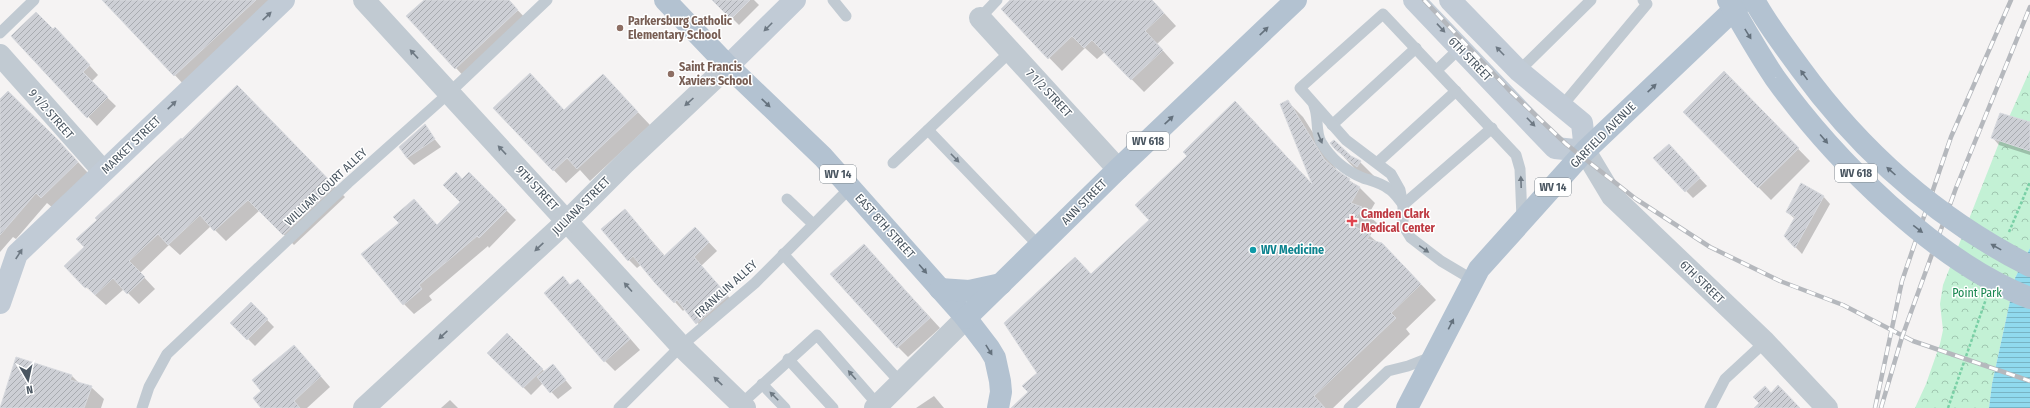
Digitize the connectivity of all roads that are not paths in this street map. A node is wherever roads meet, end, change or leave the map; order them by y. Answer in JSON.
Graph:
{"nodes":[{"id":1,"x":34,"y":0,"type":"edge"},
{"id":2,"x":284,"y":0,"type":"edge"},
{"id":3,"x":364,"y":0,"type":"edge"},
{"id":4,"x":547,"y":0,"type":"edge"},
{"id":5,"x":665,"y":0,"type":"edge"},
{"id":6,"x":795,"y":0,"type":"edge"},
{"id":7,"x":833,"y":0,"type":"edge"},
{"id":8,"x":997,"y":0,"type":"edge"},
{"id":9,"x":1296,"y":0,"type":"edge"},
{"id":10,"x":1414,"y":0,"type":"edge"},
{"id":11,"x":1450,"y":0,"type":"edge"},
{"id":12,"x":1591,"y":0,"type":"edge"},
{"id":13,"x":1643,"y":0,"type":"edge"},
{"id":14,"x":1728,"y":0,"type":"edge"},
{"id":15,"x":1744,"y":0,"type":"edge"},
{"id":16,"x":1754,"y":0,"type":"edge"},
{"id":17,"x":846,"y":16,"type":"dead end"},
{"id":18,"x":980,"y":18,"type":"joint"},
{"id":19,"x":0,"y":33,"type":"edge"},
{"id":20,"x":1416,"y":48,"type":"junction"},
{"id":21,"x":1460,"y":48,"type":"junction"},
{"id":22,"x":1010,"y":52,"type":"junction"},
{"id":23,"x":0,"y":55,"type":"edge"},
{"id":24,"x":728,"y":66,"type":"junction"},
{"id":25,"x":1437,"y":70,"type":"junction"},
{"id":26,"x":1519,"y":71,"type":"junction"},
{"id":27,"x":1456,"y":91,"type":"junction"},
{"id":28,"x":449,"y":93,"type":"junction"},
{"id":29,"x":1312,"y":100,"type":"junction"},
{"id":30,"x":1562,"y":106,"type":"junction"},
{"id":31,"x":1332,"y":125,"type":"junction"},
{"id":32,"x":1492,"y":128,"type":"junction"},
{"id":33,"x":928,"y":130,"type":"junction"},
{"id":34,"x":1585,"y":151,"type":"junction"},
{"id":35,"x":1378,"y":162,"type":"junction"},
{"id":36,"x":893,"y":163,"type":"dead end"},
{"id":37,"x":1118,"y":169,"type":"junction"},
{"id":38,"x":103,"y":171,"type":"junction"},
{"id":39,"x":850,"y":188,"type":"junction"},
{"id":40,"x":787,"y":199,"type":"dead end"},
{"id":41,"x":1403,"y":205,"type":"junction"},
{"id":42,"x":567,"y":221,"type":"junction"},
{"id":43,"x":1522,"y":221,"type":"junction"},
{"id":44,"x":812,"y":224,"type":"junction"},
{"id":45,"x":1039,"y":246,"type":"junction"},
{"id":46,"x":783,"y":254,"type":"junction"},
{"id":47,"x":2030,"y":266,"type":"edge"},
{"id":48,"x":5,"y":273,"type":"edge"},
{"id":49,"x":1473,"y":280,"type":"junction"},
{"id":50,"x":1001,"y":284,"type":"junction"},
{"id":51,"x":940,"y":289,"type":"junction"},
{"id":52,"x":2030,"y":298,"type":"edge"},
{"id":53,"x":0,"y":303,"type":"edge"},
{"id":54,"x":966,"y":318,"type":"junction"},
{"id":55,"x":1766,"y":342,"type":"junction"},
{"id":56,"x":681,"y":346,"type":"junction"},
{"id":57,"x":1436,"y":353,"type":"junction"},
{"id":58,"x":788,"y":359,"type":"junction"},
{"id":59,"x":901,"y":382,"type":"junction"},
{"id":60,"x":762,"y":384,"type":"junction"},
{"id":61,"x":743,"y":406,"type":"edge"},
{"id":62,"x":876,"y":406,"type":"edge"},
{"id":63,"x":142,"y":408,"type":"edge"},
{"id":64,"x":364,"y":408,"type":"edge"},
{"id":65,"x":619,"y":408,"type":"edge"},
{"id":66,"x":785,"y":408,"type":"edge"},
{"id":67,"x":833,"y":408,"type":"edge"},
{"id":68,"x":998,"y":408,"type":"edge"},
{"id":69,"x":1349,"y":408,"type":"edge"},
{"id":70,"x":1407,"y":408,"type":"edge"},
{"id":71,"x":1710,"y":408,"type":"edge"},
{"id":72,"x":1827,"y":408,"type":"edge"}],
"edges":[{"from":1,"to":19,"type":"lane"},
{"from":38,"to":2,"type":"street","name":"MARKET STREET","one_way":true},
{"from":28,"to":3,"type":"street","name":"9TH STREET","one_way":true},
{"from":4,"to":28,"type":"lane","name":"WILLIAM COURT ALLEY"},
{"from":5,"to":24,"type":"main road","name":"EAST 8TH STREET"},
{"from":6,"to":24,"type":"street","name":"JULIANA STREET","one_way":true},
{"from":7,"to":17,"type":"lane"},
{"from":8,"to":18,"type":"lane"},
{"from":37,"to":9,"type":"main road","name":"ANN STREET","number":"WV 618","one_way":true},
{"from":10,"to":21,"type":"street","name":"6TH STREET","one_way":true},
{"from":26,"to":11,"type":"street","name":"6TH STREET","one_way":true},
{"from":12,"to":26,"type":"lane"},
{"from":13,"to":30,"type":"lane"},
{"from":14,"to":52,"type":"main road","number":"WV 618","one_way":true,"bridge":true},
{"from":34,"to":15,"type":"main road","name":"GARFIELD AVENUE","number":"WV 14","one_way":true},
{"from":47,"to":16,"type":"main road","number":"WV 618","one_way":true,"bridge":true},
{"from":18,"to":22,"type":"street","name":"7 1/2 STREET"},
{"from":20,"to":25,"type":"lane"},
{"from":20,"to":29,"type":"lane"},
{"from":20,"to":31,"type":"lane"},
{"from":21,"to":25,"type":"lane"},
{"from":21,"to":34,"type":"street","name":"6TH STREET","one_way":true},
{"from":22,"to":33,"type":"lane"},
{"from":22,"to":37,"type":"street","name":"7 1/2 STREET"},
{"from":23,"to":38,"type":"street","name":"9 1/2 STREET"},
{"from":24,"to":39,"type":"main road","name":"EAST 8TH STREET","number":"WV 14","one_way":true},
{"from":24,"to":42,"type":"street","name":"JULIANA STREET","one_way":true},
{"from":25,"to":27,"type":"lane"},
{"from":26,"to":30,"type":"street","name":"6TH STREET"},
{"from":27,"to":32,"type":"lane"},
{"from":27,"to":35,"type":"lane"},
{"from":42,"to":28,"type":"street","name":"9TH STREET","one_way":true},
{"from":28,"to":63,"type":"lane","name":"WILLIAM COURT ALLEY"},
{"from":29,"to":31,"type":"lane"},
{"from":29,"to":41,"type":"lane","one_way":true},
{"from":30,"to":34,"type":"street","name":"6TH STREET"},
{"from":31,"to":35,"type":"lane"},
{"from":32,"to":41,"type":"lane"},
{"from":43,"to":32,"type":"lane","one_way":true},
{"from":33,"to":36,"type":"lane"},
{"from":33,"to":45,"type":"lane","one_way":true},
{"from":34,"to":43,"type":"main road","name":"GARFIELD AVENUE","number":"WV 14"},
{"from":34,"to":55,"type":"street","name":"6TH STREET"},
{"from":35,"to":41,"type":"lane"},
{"from":37,"to":45,"type":"main road","name":"ANN STREET","number":"WV 618"},
{"from":48,"to":38,"type":"street","name":"MARKET STREET","one_way":true},
{"from":39,"to":44,"type":"lane","name":"FRANKLIN ALLEY"},
{"from":39,"to":51,"type":"main road","name":"EAST 8TH STREET","number":"WV 14","one_way":true},
{"from":40,"to":44,"type":"lane"},
{"from":41,"to":49,"type":"lane","one_way":true},
{"from":56,"to":42,"type":"street","name":"9TH STREET","one_way":true},
{"from":42,"to":64,"type":"street","name":"JULIANA STREET","one_way":true},
{"from":43,"to":49,"type":"main road","name":"GARFIELD AVENUE","number":"WV 14"},
{"from":44,"to":46,"type":"lane","name":"FRANKLIN ALLEY"},
{"from":45,"to":50,"type":"main road","name":"ANN STREET","number":"WV 618"},
{"from":46,"to":56,"type":"lane","name":"FRANKLIN ALLEY"},
{"from":46,"to":59,"type":"lane"},
{"from":48,"to":53,"type":"street","name":"MARKET STREET"},
{"from":57,"to":49,"type":"main road","name":"GARFIELD AVENUE","number":"WV 14","one_way":true},
{"from":50,"to":51,"type":"main road"},
{"from":50,"to":54,"type":"main road","name":"ANN STREET","number":"WV 618"},
{"from":51,"to":54,"type":"main road","name":"EAST 8TH STREET","number":"WV 14"},
{"from":54,"to":59,"type":"street","name":"ANN STREET"},
{"from":54,"to":68,"type":"main road","number":"WV 14","one_way":true},
{"from":55,"to":71,"type":"lane"},
{"from":55,"to":72,"type":"street","name":"6TH STREET"},
{"from":61,"to":56,"type":"street","name":"9TH STREET","one_way":true},
{"from":56,"to":65,"type":"lane","name":"FRANKLIN ALLEY"},
{"from":57,"to":69,"type":"lane"},
{"from":57,"to":70,"type":"main road","name":"GARFIELD AVENUE","number":"WV 14"},
{"from":58,"to":60,"type":"lane"},
{"from":62,"to":58,"type":"lane","one_way":true},
{"from":58,"to":67,"type":"lane"},
{"from":59,"to":62,"type":"street","name":"ANN STREET"},
{"from":60,"to":61,"type":"lane"},
{"from":66,"to":60,"type":"lane","one_way":true}]}
